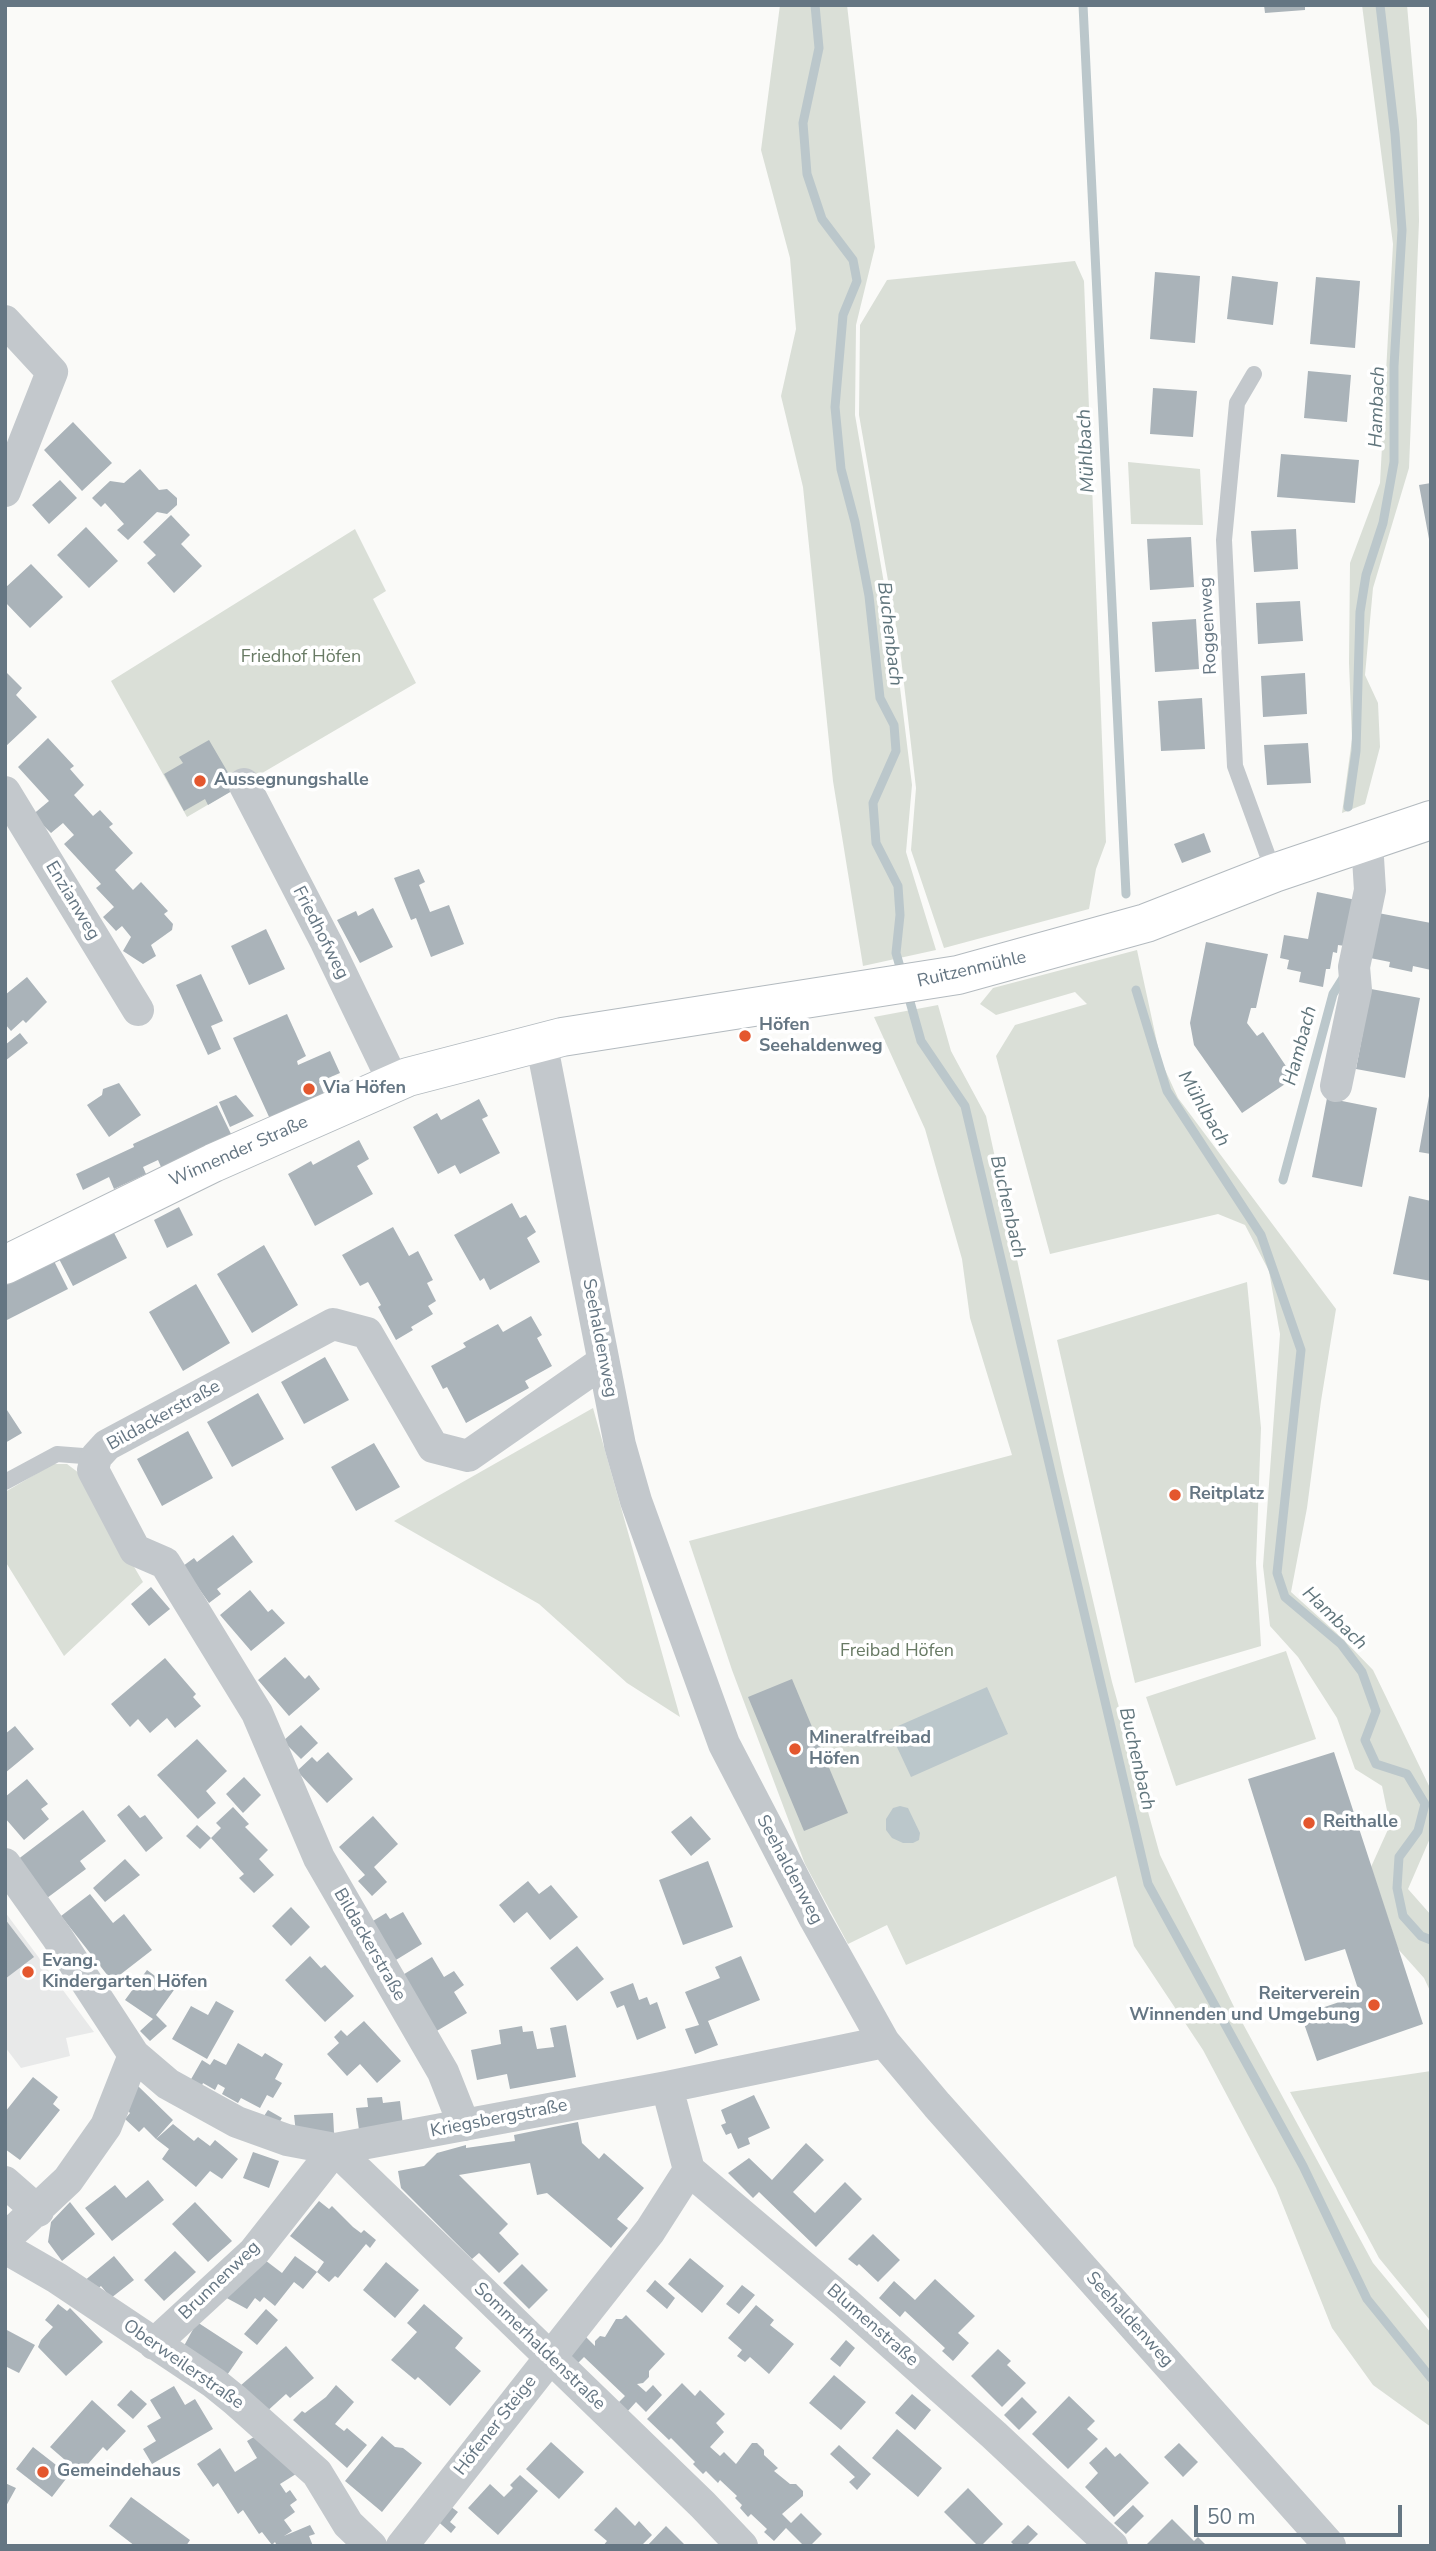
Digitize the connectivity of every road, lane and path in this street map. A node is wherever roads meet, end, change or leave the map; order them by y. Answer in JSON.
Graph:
{"nodes":[{"id":1,"x":5,"y":321,"type":"edge"},
{"id":2,"x":1254,"y":374,"type":"dead end"},
{"id":3,"x":5,"y":491,"type":"edge"},
{"id":4,"x":244,"y":784,"type":"dead end"},
{"id":5,"x":5,"y":792,"type":"edge"},
{"id":6,"x":1431,"y":820,"type":"edge"},
{"id":7,"x":1367,"y":842,"type":"junction"},
{"id":8,"x":1275,"y":873,"type":"junction"},
{"id":9,"x":138,"y":1010,"type":"dead end"},
{"id":10,"x":551,"y":1039,"type":"junction"},
{"id":11,"x":394,"y":1083,"type":"junction"},
{"id":12,"x":1336,"y":1086,"type":"dead end"},
{"id":13,"x":5,"y":1265,"type":"edge"},
{"id":14,"x":603,"y":1362,"type":"junction"},
{"id":15,"x":96,"y":1457,"type":"junction"},
{"id":16,"x":5,"y":1482,"type":"edge"},
{"id":17,"x":5,"y":1864,"type":"edge"},
{"id":18,"x":884,"y":2042,"type":"junction"},
{"id":19,"x":134,"y":2055,"type":"junction"},
{"id":20,"x":667,"y":2087,"type":"junction"},
{"id":21,"x":464,"y":2125,"type":"junction"},
{"id":22,"x":335,"y":2149,"type":"junction"},
{"id":23,"x":689,"y":2170,"type":"junction"},
{"id":24,"x":5,"y":2182,"type":"edge"},
{"id":25,"x":38,"y":2211,"type":"junction"},
{"id":26,"x":5,"y":2239,"type":"edge"},
{"id":27,"x":5,"y":2248,"type":"edge"},
{"id":28,"x":153,"y":2344,"type":"junction"},
{"id":29,"x":549,"y":2358,"type":"junction"},
{"id":30,"x":345,"y":2535,"type":"edge"},
{"id":31,"x":371,"y":2546,"type":"edge"},
{"id":32,"x":402,"y":2546,"type":"edge"},
{"id":33,"x":742,"y":2546,"type":"edge"},
{"id":34,"x":1112,"y":2546,"type":"edge"},
{"id":35,"x":1331,"y":2546,"type":"edge"}],
"edges":[{"from":1,"to":3,"type":"street"},
{"from":2,"to":8,"type":"lane","name":"Roggenweg"},
{"from":4,"to":11,"type":"street","name":"Friedhofweg"},
{"from":5,"to":9,"type":"street","name":"Enzianweg"},
{"from":6,"to":7,"type":"street","name":"Ruitzenmühle"},
{"from":7,"to":8,"type":"street","name":"Ruitzenmühle"},
{"from":7,"to":12,"type":"street"},
{"from":8,"to":10,"type":"street","name":"Ruitzenmühle"},
{"from":10,"to":11,"type":"street","name":"Winnender Straße"},
{"from":10,"to":14,"type":"street","name":"Seehaldenweg"},
{"from":11,"to":13,"type":"street","name":"Winnender Straße"},
{"from":14,"to":15,"type":"street","name":"Bildackerstraße"},
{"from":14,"to":18,"type":"street","name":"Seehaldenweg"},
{"from":15,"to":16,"type":"lane"},
{"from":15,"to":21,"type":"street","name":"Bildackerstraße"},
{"from":17,"to":19,"type":"street","name":"Kriegsbergstraße"},
{"from":18,"to":20,"type":"street","name":"Kriegsbergstraße"},
{"from":18,"to":35,"type":"street","name":"Seehaldenweg"},
{"from":19,"to":22,"type":"street","name":"Kriegsbergstraße"},
{"from":19,"to":25,"type":"street"},
{"from":20,"to":21,"type":"street","name":"Kriegsbergstraße"},
{"from":20,"to":23,"type":"street"},
{"from":21,"to":22,"type":"street","name":"Kriegsbergstraße"},
{"from":22,"to":28,"type":"street","name":"Brunnenweg"},
{"from":22,"to":29,"type":"street","name":"Sommerhaldenstraße"},
{"from":23,"to":29,"type":"street","name":"Höfener Steige"},
{"from":23,"to":34,"type":"street","name":"Blumenstraße"},
{"from":24,"to":25,"type":"street"},
{"from":25,"to":26,"type":"street"},
{"from":27,"to":28,"type":"street","name":"Oberweilerstraße"},
{"from":28,"to":30,"type":"street","name":"Oberweilerstraße"},
{"from":29,"to":32,"type":"street","name":"Höfener Steige"},
{"from":29,"to":33,"type":"street","name":"Sommerhaldenstraße"},
{"from":30,"to":31,"type":"street","name":"Oberweilerstraße"}]}
